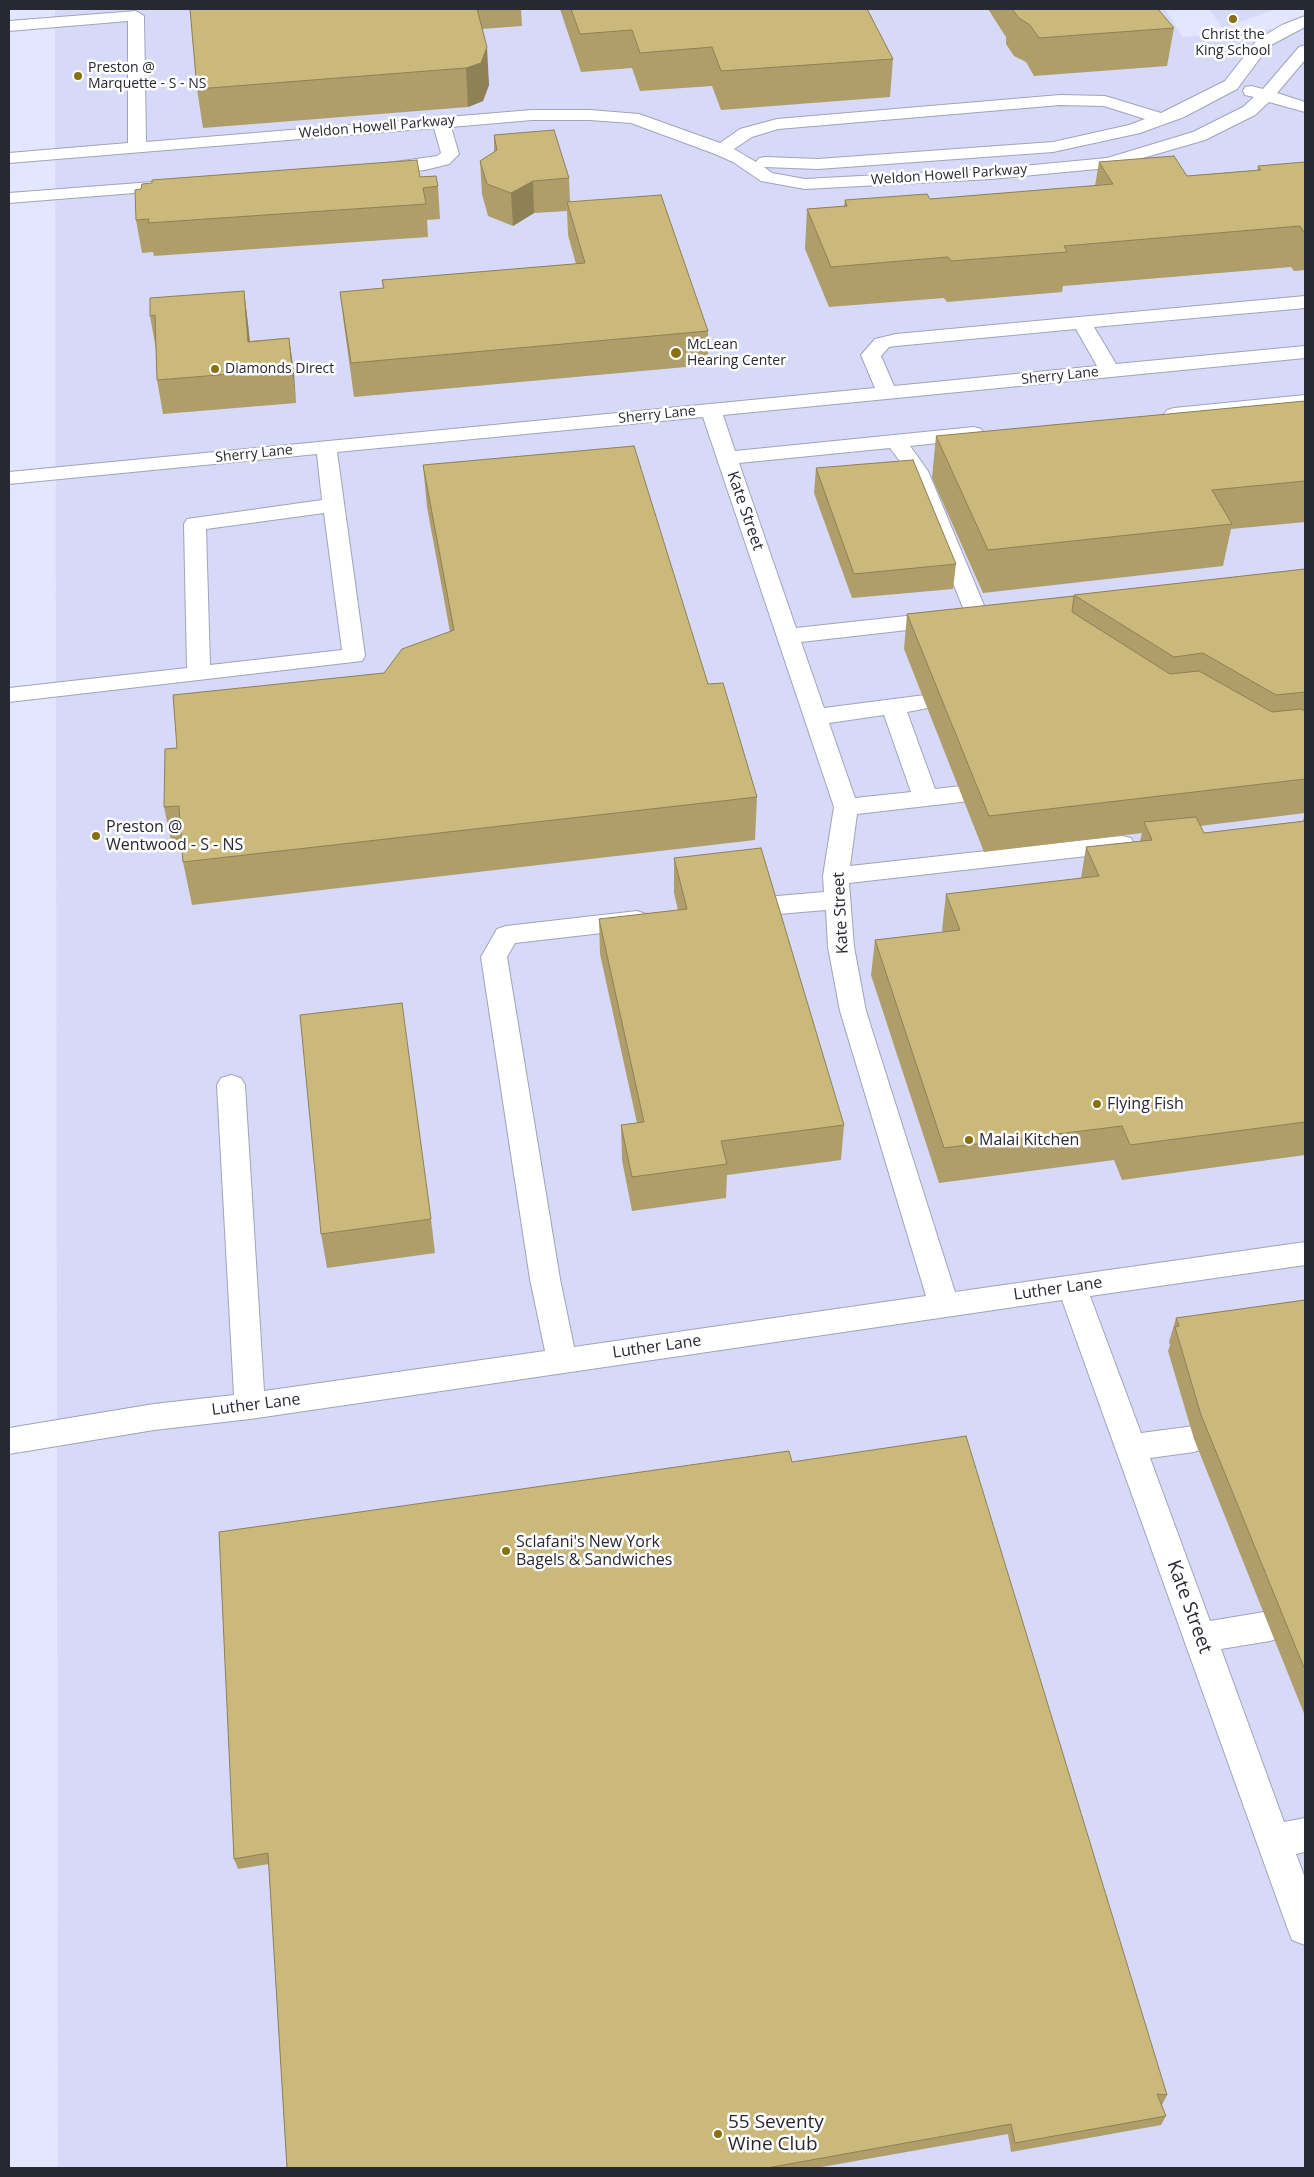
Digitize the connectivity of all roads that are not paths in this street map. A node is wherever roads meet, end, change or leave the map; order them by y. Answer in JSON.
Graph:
{"nodes":[{"id":1,"x":136,"y":12,"type":"edge"},
{"id":2,"x":1305,"y":21,"type":"edge"},
{"id":3,"x":9,"y":26,"type":"edge"},
{"id":4,"x":1305,"y":50,"type":"edge"},
{"id":5,"x":1231,"y":85,"type":"junction"},
{"id":6,"x":1266,"y":96,"type":"junction"},
{"id":7,"x":1305,"y":107,"type":"edge"},
{"id":8,"x":1161,"y":119,"type":"junction"},
{"id":9,"x":441,"y":122,"type":"junction"},
{"id":10,"x":1134,"y":129,"type":"junction"},
{"id":11,"x":137,"y":147,"type":"junction"},
{"id":12,"x":1163,"y":148,"type":"junction"},
{"id":13,"x":721,"y":150,"type":"junction"},
{"id":14,"x":9,"y":158,"type":"edge"},
{"id":15,"x":739,"y":158,"type":"junction"},
{"id":16,"x":366,"y":170,"type":"edge"},
{"id":17,"x":197,"y":183,"type":"edge"},
{"id":18,"x":9,"y":198,"type":"edge"},
{"id":19,"x":1305,"y":302,"type":"edge"},
{"id":20,"x":1082,"y":323,"type":"junction"},
{"id":21,"x":1305,"y":352,"type":"edge"},
{"id":22,"x":1110,"y":371,"type":"junction"},
{"id":23,"x":887,"y":393,"type":"junction"},
{"id":24,"x":1305,"y":400,"type":"edge"},
{"id":25,"x":711,"y":410,"type":"junction"},
{"id":26,"x":1159,"y":415,"type":"edge"},
{"id":27,"x":994,"y":431,"type":"edge"},
{"id":28,"x":896,"y":441,"type":"junction"},
{"id":29,"x":326,"y":447,"type":"junction"},
{"id":30,"x":727,"y":458,"type":"junction"},
{"id":31,"x":9,"y":478,"type":"edge"},
{"id":32,"x":333,"y":505,"type":"junction"},
{"id":33,"x":788,"y":636,"type":"junction"},
{"id":34,"x":199,"y":673,"type":"junction"},
{"id":35,"x":9,"y":696,"type":"edge"},
{"id":36,"x":925,"y":702,"type":"edge"},
{"id":37,"x":893,"y":707,"type":"junction"},
{"id":38,"x":815,"y":717,"type":"junction"},
{"id":39,"x":961,"y":794,"type":"dead end"},
{"id":40,"x":926,"y":798,"type":"junction"},
{"id":41,"x":846,"y":807,"type":"junction"},
{"id":42,"x":1149,"y":841,"type":"edge"},
{"id":43,"x":837,"y":888,"type":"junction"},
{"id":44,"x":766,"y":906,"type":"edge"},
{"id":45,"x":660,"y":918,"type":"edge"},
{"id":46,"x":231,"y":1084,"type":"dead end"},
{"id":47,"x":1305,"y":1253,"type":"edge"},
{"id":48,"x":1072,"y":1287,"type":"junction"},
{"id":49,"x":944,"y":1305,"type":"junction"},
{"id":50,"x":562,"y":1361,"type":"junction"},
{"id":51,"x":250,"y":1406,"type":"junction"},
{"id":52,"x":1194,"y":1438,"type":"dead end"},
{"id":53,"x":9,"y":1441,"type":"edge"},
{"id":54,"x":1131,"y":1448,"type":"junction"},
{"id":55,"x":1270,"y":1626,"type":"dead end"},
{"id":56,"x":1200,"y":1638,"type":"junction"},
{"id":57,"x":1289,"y":1838,"type":"edge"},
{"id":58,"x":1305,"y":1927,"type":"edge"}],
"edges":[{"from":1,"to":3,"type":"street"},
{"from":1,"to":11,"type":"street"},
{"from":2,"to":5,"type":"street","name":"Weldon Howell Parkway"},
{"from":4,"to":6,"type":"street","name":"Weldon Howell Parkway"},
{"from":5,"to":6,"type":"street"},
{"from":5,"to":8,"type":"street","name":"Weldon Howell Parkway"},
{"from":6,"to":7,"type":"street"},
{"from":6,"to":12,"type":"street","name":"Weldon Howell Parkway"},
{"from":8,"to":10,"type":"street","name":"Weldon Howell Parkway"},
{"from":8,"to":13,"type":"street"},
{"from":9,"to":11,"type":"street","name":"Weldon Howell Parkway"},
{"from":9,"to":13,"type":"street","name":"Weldon Howell Parkway"},
{"from":9,"to":16,"type":"street"},
{"from":10,"to":12,"type":"street"},
{"from":10,"to":15,"type":"street","name":"Weldon Howell Parkway"},
{"from":11,"to":14,"type":"street","name":"Weldon Howell Parkway"},
{"from":12,"to":15,"type":"street","name":"Weldon Howell Parkway"},
{"from":13,"to":15,"type":"street","name":"Weldon Howell Parkway"},
{"from":17,"to":18,"type":"street"},
{"from":19,"to":20,"type":"street"},
{"from":20,"to":22,"type":"street"},
{"from":20,"to":23,"type":"street"},
{"from":21,"to":22,"type":"street","name":"Sherry Lane"},
{"from":22,"to":23,"type":"street","name":"Sherry Lane"},
{"from":23,"to":25,"type":"street","name":"Sherry Lane"},
{"from":24,"to":26,"type":"street"},
{"from":25,"to":29,"type":"street","name":"Sherry Lane"},
{"from":25,"to":30,"type":"street","name":"Kate Street"},
{"from":27,"to":28,"type":"street"},
{"from":28,"to":30,"type":"street"},
{"from":28,"to":33,"type":"street"},
{"from":29,"to":31,"type":"street","name":"Sherry Lane"},
{"from":29,"to":32,"type":"street"},
{"from":30,"to":33,"type":"street","name":"Kate Street"},
{"from":32,"to":34,"type":"street"},
{"from":32,"to":34,"type":"street"},
{"from":33,"to":38,"type":"street","name":"Kate Street"},
{"from":34,"to":35,"type":"street"},
{"from":36,"to":37,"type":"street"},
{"from":37,"to":38,"type":"street"},
{"from":37,"to":40,"type":"street"},
{"from":38,"to":41,"type":"street","name":"Kate Street"},
{"from":39,"to":40,"type":"street"},
{"from":40,"to":41,"type":"street"},
{"from":41,"to":43,"type":"street","name":"Kate Street"},
{"from":42,"to":43,"type":"street"},
{"from":43,"to":44,"type":"street"},
{"from":43,"to":49,"type":"street","name":"Kate Street"},
{"from":45,"to":50,"type":"street"},
{"from":46,"to":51,"type":"street"},
{"from":47,"to":48,"type":"street","name":"Luther Lane"},
{"from":48,"to":49,"type":"street","name":"Luther Lane"},
{"from":48,"to":54,"type":"street","name":"Kate Street"},
{"from":49,"to":50,"type":"street","name":"Luther Lane"},
{"from":50,"to":51,"type":"street","name":"Luther Lane"},
{"from":51,"to":53,"type":"street","name":"Luther Lane"},
{"from":52,"to":54,"type":"street"},
{"from":54,"to":56,"type":"street","name":"Kate Street"},
{"from":55,"to":56,"type":"street"},
{"from":56,"to":57,"type":"street","name":"Kate Street"},
{"from":57,"to":58,"type":"street","name":"Kate Street"}]}
